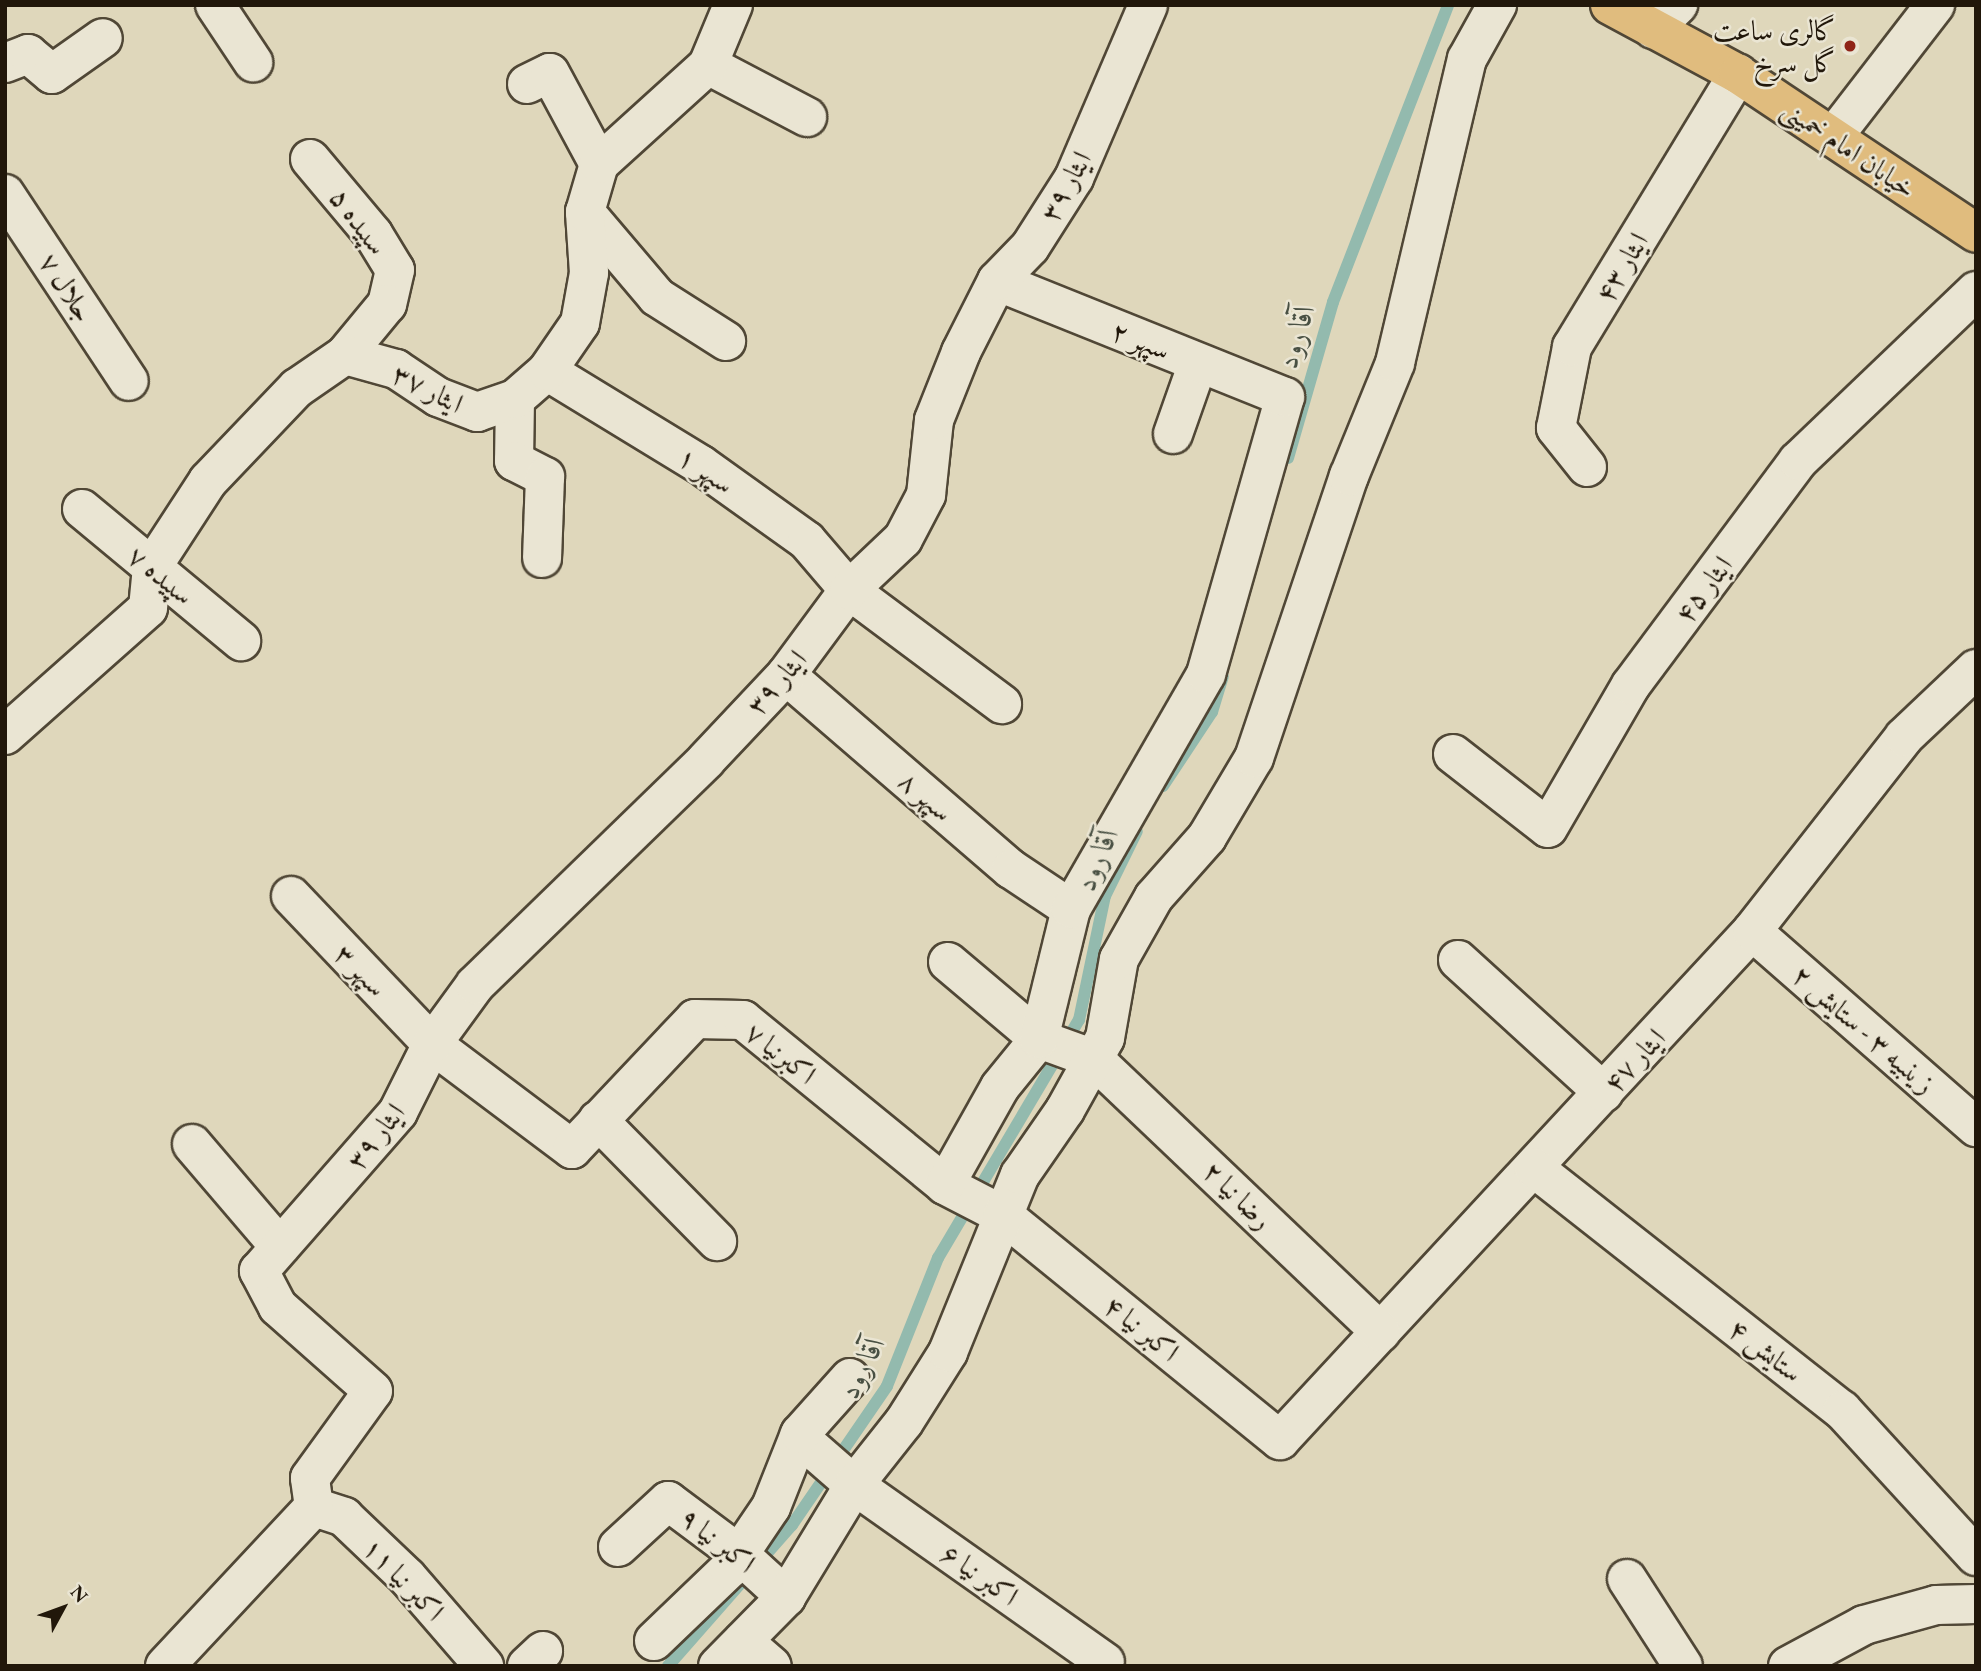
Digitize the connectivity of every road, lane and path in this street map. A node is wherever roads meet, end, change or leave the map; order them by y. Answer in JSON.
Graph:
{"nodes":[{"id":1,"x":215,"y":5,"type":"edge"},
{"id":2,"x":733,"y":5,"type":"edge"},
{"id":3,"x":1148,"y":5,"type":"edge"},
{"id":4,"x":1497,"y":5,"type":"edge"},
{"id":5,"x":1610,"y":5,"type":"edge"},
{"id":6,"x":1935,"y":5,"type":"edge"},
{"id":7,"x":1666,"y":17,"type":"edge"},
{"id":8,"x":103,"y":38,"type":"dead end"},
{"id":9,"x":253,"y":62,"type":"dead end"},
{"id":10,"x":5,"y":63,"type":"edge"},
{"id":11,"x":708,"y":65,"type":"junction"},
{"id":12,"x":1738,"y":74,"type":"junction"},
{"id":13,"x":527,"y":84,"type":"dead end"},
{"id":14,"x":807,"y":117,"type":"dead end"},
{"id":15,"x":1833,"y":137,"type":"junction"},
{"id":16,"x":310,"y":159,"type":"dead end"},
{"id":17,"x":599,"y":164,"type":"junction"},
{"id":18,"x":5,"y":194,"type":"edge"},
{"id":19,"x":585,"y":212,"type":"junction"},
{"id":20,"x":1976,"y":233,"type":"edge"},
{"id":21,"x":997,"y":281,"type":"junction"},
{"id":22,"x":1976,"y":291,"type":"edge"},
{"id":23,"x":726,"y":341,"type":"dead end"},
{"id":24,"x":345,"y":355,"type":"junction"},
{"id":25,"x":1198,"y":363,"type":"junction"},
{"id":26,"x":547,"y":371,"type":"junction"},
{"id":27,"x":129,"y":381,"type":"dead end"},
{"id":28,"x":515,"y":399,"type":"junction"},
{"id":29,"x":1172,"y":433,"type":"dead end"},
{"id":30,"x":1587,"y":467,"type":"dead end"},
{"id":31,"x":82,"y":509,"type":"dead end"},
{"id":32,"x":542,"y":558,"type":"dead end"},
{"id":33,"x":152,"y":567,"type":"junction"},
{"id":34,"x":849,"y":590,"type":"junction"},
{"id":35,"x":241,"y":640,"type":"dead end"},
{"id":36,"x":1976,"y":669,"type":"edge"},
{"id":37,"x":786,"y":676,"type":"junction"},
{"id":38,"x":1002,"y":704,"type":"dead end"},
{"id":39,"x":5,"y":735,"type":"edge"},
{"id":40,"x":1453,"y":754,"type":"dead end"},
{"id":41,"x":291,"y":896,"type":"dead end"},
{"id":42,"x":1071,"y":909,"type":"junction"},
{"id":43,"x":1752,"y":931,"type":"junction"},
{"id":44,"x":1458,"y":960,"type":"dead end"},
{"id":45,"x":948,"y":962,"type":"dead end"},
{"id":46,"x":1039,"y":1039,"type":"junction"},
{"id":47,"x":432,"y":1044,"type":"junction"},
{"id":48,"x":1094,"y":1059,"type":"junction"},
{"id":49,"x":1604,"y":1093,"type":"junction"},
{"id":50,"x":598,"y":1120,"type":"junction"},
{"id":51,"x":1976,"y":1127,"type":"edge"},
{"id":52,"x":192,"y":1144,"type":"dead end"},
{"id":53,"x":572,"y":1149,"type":"joint"},
{"id":54,"x":1534,"y":1168,"type":"junction"},
{"id":55,"x":945,"y":1185,"type":"junction"},
{"id":56,"x":1003,"y":1215,"type":"junction"},
{"id":57,"x":717,"y":1241,"type":"dead end"},
{"id":58,"x":270,"y":1259,"type":"junction"},
{"id":59,"x":1381,"y":1332,"type":"junction"},
{"id":60,"x":850,"y":1378,"type":"dead end"},
{"id":61,"x":799,"y":1437,"type":"junction"},
{"id":62,"x":1280,"y":1440,"type":"joint"},
{"id":63,"x":854,"y":1485,"type":"junction"},
{"id":64,"x":314,"y":1507,"type":"junction"},
{"id":65,"x":618,"y":1547,"type":"dead end"},
{"id":66,"x":739,"y":1554,"type":"junction"},
{"id":67,"x":1976,"y":1556,"type":"edge"},
{"id":68,"x":1627,"y":1579,"type":"dead end"},
{"id":69,"x":786,"y":1597,"type":"junction"},
{"id":70,"x":1976,"y":1604,"type":"edge"},
{"id":71,"x":654,"y":1641,"type":"dead end"},
{"id":72,"x":731,"y":1653,"type":"edge"},
{"id":73,"x":1105,"y":1662,"type":"dead end"},
{"id":74,"x":165,"y":1666,"type":"edge"},
{"id":75,"x":484,"y":1666,"type":"edge"},
{"id":76,"x":772,"y":1666,"type":"edge"},
{"id":77,"x":1683,"y":1666,"type":"edge"},
{"id":78,"x":1788,"y":1666,"type":"edge"}],
"edges":[{"from":1,"to":9,"type":"street"},
{"from":2,"to":11,"type":"street"},
{"from":3,"to":21,"type":"street","name":"ایثار ۳۹"},
{"from":4,"to":48,"type":"street"},
{"from":5,"to":7,"type":"main road","name":"خیابان امام خمینی"},
{"from":6,"to":15,"type":"street"},
{"from":7,"to":12,"type":"main road","name":"خیابان امام خمینی"},
{"from":8,"to":10,"type":"street"},
{"from":11,"to":14,"type":"street"},
{"from":11,"to":17,"type":"street"},
{"from":12,"to":15,"type":"main road","name":"خیابان امام خمینی"},
{"from":12,"to":30,"type":"street","name":"ایثار ۴۳"},
{"from":13,"to":17,"type":"street"},
{"from":15,"to":20,"type":"main road","name":"خیابان امام خمینی"},
{"from":16,"to":24,"type":"street","name":"سپیده ۵"},
{"from":17,"to":19,"type":"street","name":"ایثار ۳۷"},
{"from":18,"to":27,"type":"street","name":"جلال ۷"},
{"from":19,"to":23,"type":"street"},
{"from":19,"to":26,"type":"street","name":"ایثار ۳۷"},
{"from":21,"to":25,"type":"street","name":"سپهر ۲"},
{"from":21,"to":34,"type":"street","name":"ایثار ۳۹"},
{"from":22,"to":40,"type":"street","name":"ایثار ۴۵"},
{"from":24,"to":28,"type":"street","name":"ایثار ۳۷"},
{"from":24,"to":33,"type":"street"},
{"from":25,"to":29,"type":"street"},
{"from":25,"to":42,"type":"street","name":"سپهر ۲"},
{"from":26,"to":28,"type":"street","name":"ایثار ۳۷"},
{"from":26,"to":34,"type":"street","name":"سپهر ۱"},
{"from":28,"to":32,"type":"street"},
{"from":31,"to":33,"type":"street","name":"سپیده ۷"},
{"from":33,"to":35,"type":"street","name":"سپیده ۷"},
{"from":33,"to":39,"type":"street"},
{"from":34,"to":37,"type":"street","name":"ایثار ۳۹"},
{"from":34,"to":38,"type":"street","name":"سپهر ۱"},
{"from":36,"to":43,"type":"street","name":"ایثار ۴۷"},
{"from":37,"to":42,"type":"street","name":"سپهر ۸"},
{"from":37,"to":47,"type":"street","name":"ایثار ۳۹"},
{"from":41,"to":47,"type":"street","name":"سپهر ۳"},
{"from":42,"to":46,"type":"street"},
{"from":43,"to":49,"type":"street","name":"ایثار ۴۷"},
{"from":43,"to":51,"type":"street","name":"زینبیه ۳ - ستایش ۲"},
{"from":44,"to":49,"type":"street"},
{"from":45,"to":46,"type":"street"},
{"from":46,"to":48,"type":"street"},
{"from":46,"to":55,"type":"street"},
{"from":47,"to":53,"type":"street","name":"سپهر ۳"},
{"from":47,"to":58,"type":"street","name":"ایثار ۳۹"},
{"from":48,"to":56,"type":"street"},
{"from":48,"to":59,"type":"street","name":"رضا نیا ۲"},
{"from":49,"to":54,"type":"street","name":"ایثار ۴۷"},
{"from":50,"to":53,"type":"street","name":"اکبرنیا ۷"},
{"from":50,"to":55,"type":"street","name":"اکبرنیا ۷"},
{"from":50,"to":57,"type":"street"},
{"from":52,"to":58,"type":"street"},
{"from":54,"to":59,"type":"street","name":"ایثار ۴۷"},
{"from":54,"to":67,"type":"street","name":"ستایش ۴"},
{"from":55,"to":56,"type":"street","name":"اکبرنیا ۷"},
{"from":56,"to":62,"type":"street","name":"اکبر نیا ۴"},
{"from":56,"to":63,"type":"street"},
{"from":58,"to":64,"type":"street"},
{"from":59,"to":62,"type":"street","name":"ایثار ۴۷"},
{"from":60,"to":61,"type":"street"},
{"from":61,"to":63,"type":"street","name":"اکبر نیا ۶"},
{"from":61,"to":66,"type":"street"},
{"from":63,"to":69,"type":"street"},
{"from":63,"to":73,"type":"street","name":"اکبر نیا ۶"},
{"from":64,"to":74,"type":"street"},
{"from":64,"to":75,"type":"street","name":"اکبر نیا ۱۱"},
{"from":65,"to":66,"type":"street","name":"اکبر نیا ۹"},
{"from":66,"to":69,"type":"street","name":"اکبر نیا ۹"},
{"from":66,"to":71,"type":"street"},
{"from":68,"to":77,"type":"street"},
{"from":69,"to":72,"type":"street"},
{"from":70,"to":78,"type":"street"},
{"from":72,"to":76,"type":"street"}]}
